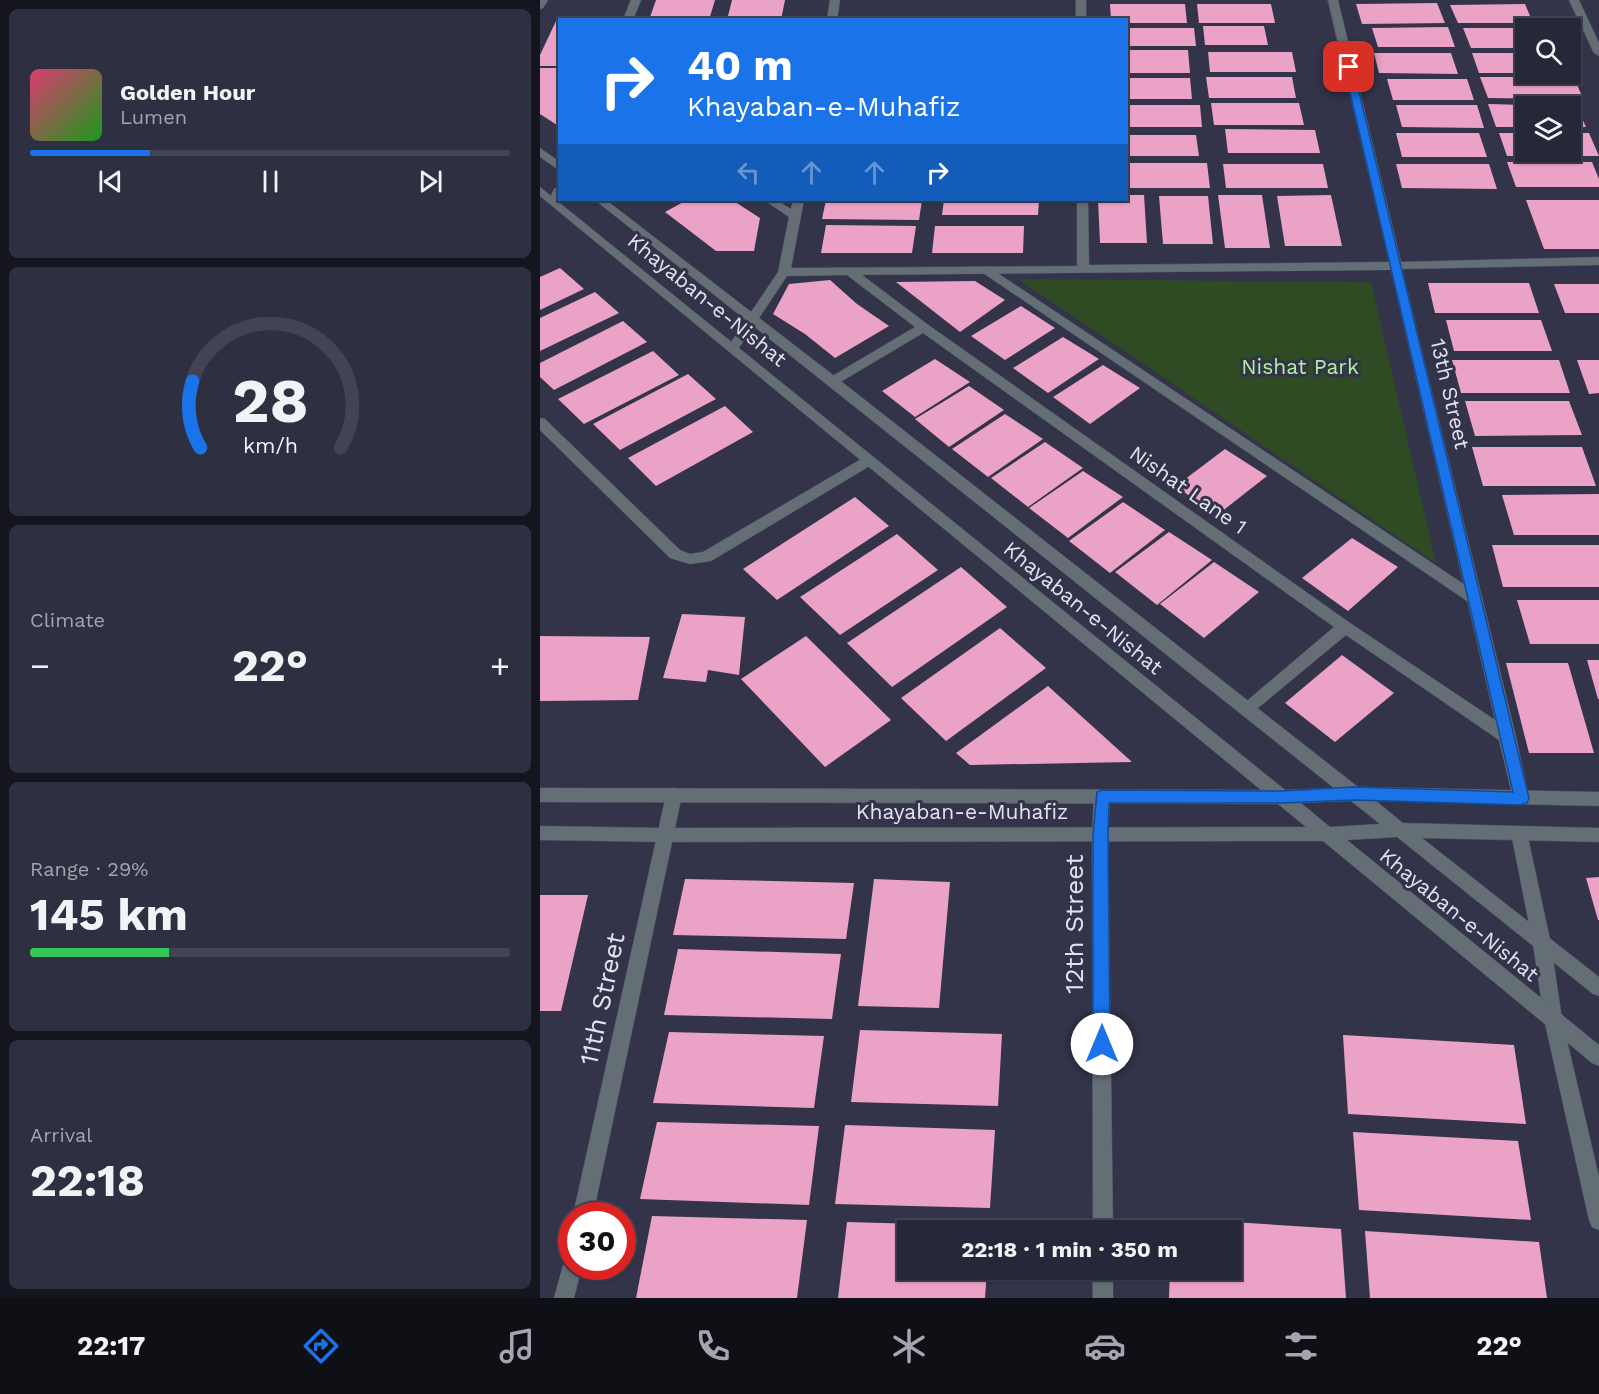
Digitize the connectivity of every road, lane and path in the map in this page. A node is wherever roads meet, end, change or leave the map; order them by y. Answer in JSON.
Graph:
{"nodes":[{"id":1,"x":543,"y":0,"type":"edge"},
{"id":2,"x":636,"y":0,"type":"edge"},
{"id":3,"x":835,"y":0,"type":"edge"},
{"id":4,"x":1081,"y":0,"type":"edge"},
{"id":5,"x":1333,"y":0,"type":"edge"},
{"id":6,"x":1574,"y":0,"type":"edge"},
{"id":7,"x":540,"y":6,"type":"edge"},
{"id":8,"x":629,"y":18,"type":"edge"},
{"id":9,"x":832,"y":18,"type":"edge"},
{"id":10,"x":1081,"y":18,"type":"edge"},
{"id":11,"x":1599,"y":53,"type":"edge"},
{"id":12,"x":540,"y":151,"type":"edge"},
{"id":13,"x":558,"y":166,"type":"edge"},
{"id":14,"x":540,"y":190,"type":"edge"},
{"id":15,"x":557,"y":196,"type":"edge"},
{"id":16,"x":563,"y":201,"type":"edge"},
{"id":17,"x":601,"y":201,"type":"edge"},
{"id":18,"x":771,"y":201,"type":"edge"},
{"id":19,"x":798,"y":201,"type":"edge"},
{"id":20,"x":1082,"y":201,"type":"edge"},
{"id":21,"x":795,"y":216,"type":"junction"},
{"id":22,"x":1599,"y":261,"type":"edge"},
{"id":23,"x":1397,"y":267,"type":"junction"},
{"id":24,"x":1083,"y":269,"type":"junction"},
{"id":25,"x":848,"y":270,"type":"junction"},
{"id":26,"x":987,"y":270,"type":"junction"},
{"id":27,"x":784,"y":272,"type":"junction"},
{"id":28,"x":754,"y":319,"type":"junction"},
{"id":29,"x":923,"y":327,"type":"junction"},
{"id":30,"x":733,"y":348,"type":"junction"},
{"id":31,"x":833,"y":381,"type":"junction"},
{"id":32,"x":540,"y":422,"type":"edge"},
{"id":33,"x":868,"y":461,"type":"junction"},
{"id":34,"x":1476,"y":599,"type":"junction"},
{"id":35,"x":1345,"y":627,"type":"junction"},
{"id":36,"x":1247,"y":708,"type":"junction"},
{"id":37,"x":1508,"y":736,"type":"junction"},
{"id":38,"x":1354,"y":794,"type":"junction"},
{"id":39,"x":540,"y":795,"type":"edge"},
{"id":40,"x":674,"y":795,"type":"junction"},
{"id":41,"x":1102,"y":797,"type":"junction"},
{"id":42,"x":1282,"y":797,"type":"junction"},
{"id":43,"x":1521,"y":798,"type":"junction"},
{"id":44,"x":1599,"y":799,"type":"edge"},
{"id":45,"x":1400,"y":830,"type":"junction"},
{"id":46,"x":540,"y":832,"type":"edge"},
{"id":47,"x":1519,"y":833,"type":"junction"},
{"id":48,"x":1326,"y":834,"type":"junction"},
{"id":49,"x":666,"y":835,"type":"junction"},
{"id":50,"x":1100,"y":835,"type":"junction"},
{"id":51,"x":1599,"y":835,"type":"edge"},
{"id":52,"x":1542,"y":944,"type":"junction"},
{"id":53,"x":1599,"y":988,"type":"edge"},
{"id":54,"x":1552,"y":1019,"type":"junction"},
{"id":55,"x":1599,"y":1057,"type":"edge"},
{"id":56,"x":586,"y":1202,"type":"edge"},
{"id":57,"x":1103,"y":1220,"type":"edge"},
{"id":58,"x":1599,"y":1220,"type":"edge"},
{"id":59,"x":568,"y":1280,"type":"edge"},
{"id":60,"x":1103,"y":1280,"type":"edge"},
{"id":61,"x":564,"y":1298,"type":"edge"},
{"id":62,"x":1103,"y":1298,"type":"edge"}],
"edges":[{"from":1,"to":7,"type":"street"},
{"from":2,"to":8,"type":"street"},
{"from":3,"to":9,"type":"street"},
{"from":4,"to":10,"type":"street"},
{"from":5,"to":23,"type":"street","name":"13th Street"},
{"from":6,"to":11,"type":"street"},
{"from":12,"to":13,"type":"street"},
{"from":14,"to":15,"type":"street","name":"Khayaban-e-Nishat"},
{"from":16,"to":30,"type":"street","name":"Khayaban-e-Nishat"},
{"from":17,"to":28,"type":"street","name":"Khayaban-e-Nishat"},
{"from":18,"to":21,"type":"street"},
{"from":19,"to":21,"type":"street"},
{"from":20,"to":24,"type":"street"},
{"from":21,"to":27,"type":"street"},
{"from":22,"to":23,"type":"street"},
{"from":23,"to":24,"type":"street"},
{"from":23,"to":34,"type":"street","name":"13th Street"},
{"from":24,"to":26,"type":"street"},
{"from":25,"to":26,"type":"street"},
{"from":25,"to":27,"type":"street"},
{"from":25,"to":29,"type":"street","name":"Nishat Lane 1"},
{"from":26,"to":34,"type":"street"},
{"from":27,"to":28,"type":"street"},
{"from":28,"to":30,"type":"street"},
{"from":28,"to":31,"type":"street","name":"Khayaban-e-Nishat"},
{"from":29,"to":31,"type":"street"},
{"from":29,"to":35,"type":"street","name":"Nishat Lane 1"},
{"from":30,"to":33,"type":"street","name":"Khayaban-e-Nishat"},
{"from":31,"to":36,"type":"street","name":"Khayaban-e-Nishat"},
{"from":32,"to":33,"type":"street"},
{"from":33,"to":42,"type":"street","name":"Khayaban-e-Nishat"},
{"from":34,"to":37,"type":"street","name":"13th Street"},
{"from":35,"to":36,"type":"street"},
{"from":35,"to":37,"type":"street","name":"Nishat Lane 1"},
{"from":36,"to":38,"type":"street","name":"Khayaban-e-Nishat"},
{"from":37,"to":43,"type":"street","name":"13th Street"},
{"from":38,"to":42,"type":"street","name":"Khayaban-e-Muhafiz"},
{"from":38,"to":43,"type":"street","name":"Khayaban-e-Muhafiz"},
{"from":38,"to":45,"type":"street","name":"Khayaban-e-Nishat"},
{"from":39,"to":40,"type":"street","name":"Khayaban-e-Muhafiz"},
{"from":40,"to":41,"type":"street","name":"Khayaban-e-Muhafiz"},
{"from":40,"to":49,"type":"street","name":"11th Street"},
{"from":41,"to":42,"type":"street","name":"Khayaban-e-Muhafiz"},
{"from":41,"to":50,"type":"street","name":"12th Street"},
{"from":42,"to":48,"type":"street","name":"Khayaban-e-Nishat"},
{"from":43,"to":44,"type":"street","name":"Khayaban-e-Muhafiz"},
{"from":45,"to":47,"type":"street","name":"Khayaban-e-Muhafiz"},
{"from":45,"to":48,"type":"street","name":"Khayaban-e-Muhafiz"},
{"from":45,"to":52,"type":"street","name":"Khayaban-e-Nishat"},
{"from":46,"to":49,"type":"street","name":"Khayaban-e-Muhafiz"},
{"from":47,"to":51,"type":"street","name":"Khayaban-e-Muhafiz"},
{"from":47,"to":52,"type":"street"},
{"from":48,"to":50,"type":"street","name":"Khayaban-e-Muhafiz"},
{"from":48,"to":54,"type":"street","name":"Khayaban-e-Nishat"},
{"from":49,"to":50,"type":"street","name":"Khayaban-e-Muhafiz"},
{"from":49,"to":56,"type":"street","name":"11th Street"},
{"from":50,"to":57,"type":"street","name":"12th Street"},
{"from":52,"to":53,"type":"street","name":"Khayaban-e-Nishat"},
{"from":52,"to":54,"type":"street"},
{"from":54,"to":55,"type":"street","name":"Khayaban-e-Nishat"},
{"from":54,"to":58,"type":"street"},
{"from":59,"to":61,"type":"street"},
{"from":60,"to":62,"type":"street"}]}
